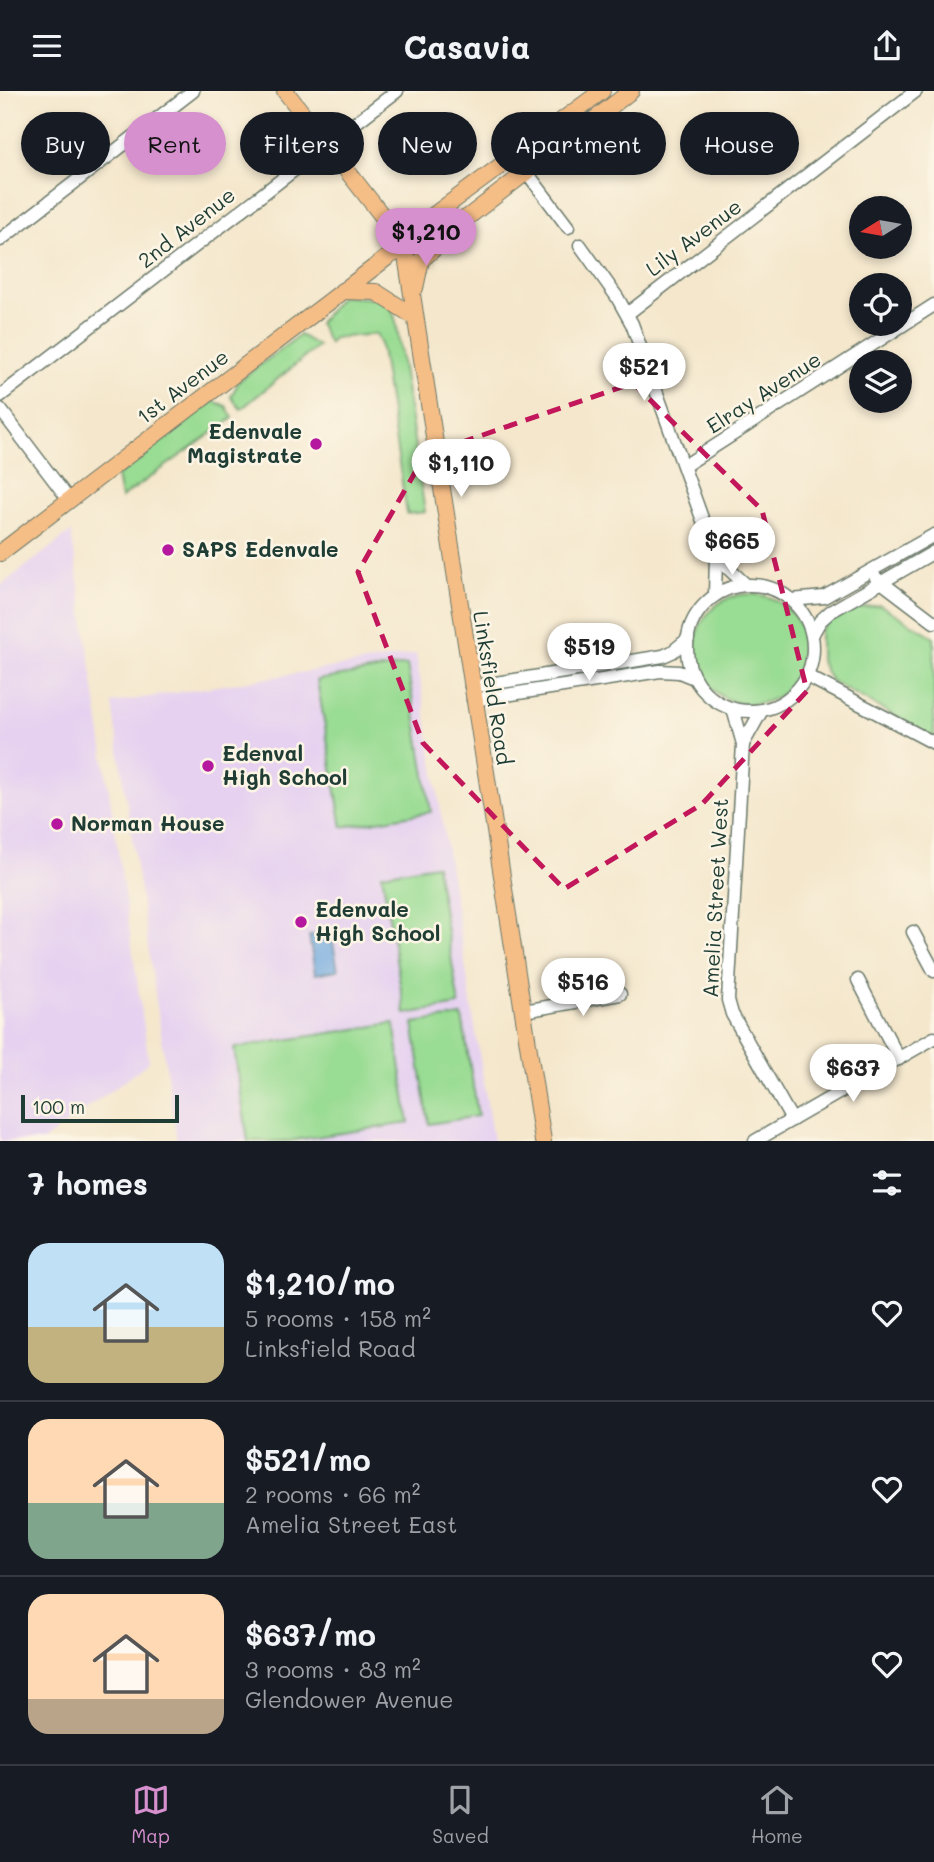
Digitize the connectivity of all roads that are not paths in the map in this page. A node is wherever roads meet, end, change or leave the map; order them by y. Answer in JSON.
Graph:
{"nodes":[{"id":1,"x":193,"y":91,"type":"edge"},
{"id":2,"x":285,"y":91,"type":"edge"},
{"id":3,"x":397,"y":91,"type":"edge"},
{"id":4,"x":602,"y":91,"type":"edge"},
{"id":5,"x":631,"y":91,"type":"edge"},
{"id":6,"x":916,"y":91,"type":"edge"},
{"id":7,"x":301,"y":112,"type":"edge"},
{"id":8,"x":575,"y":112,"type":"edge"},
{"id":9,"x":604,"y":112,"type":"edge"},
{"id":10,"x":364,"y":116,"type":"edge"},
{"id":11,"x":287,"y":175,"type":"edge"},
{"id":12,"x":347,"y":175,"type":"edge"},
{"id":13,"x":494,"y":175,"type":"edge"},
{"id":14,"x":522,"y":175,"type":"edge"},
{"id":15,"x":528,"y":175,"type":"edge"},
{"id":16,"x":468,"y":217,"type":"junction"},
{"id":17,"x":568,"y":227,"type":"dead end"},
{"id":18,"x":0,"y":240,"type":"edge"},
{"id":19,"x":580,"y":245,"type":"dead end"},
{"id":20,"x":399,"y":248,"type":"junction"},
{"id":21,"x":342,"y":291,"type":"junction"},
{"id":22,"x":934,"y":305,"type":"edge"},
{"id":23,"x":414,"y":311,"type":"junction"},
{"id":24,"x":627,"y":314,"type":"junction"},
{"id":25,"x":0,"y":396,"type":"edge"},
{"id":26,"x":0,"y":409,"type":"edge"},
{"id":27,"x":684,"y":466,"type":"junction"},
{"id":28,"x":69,"y":500,"type":"junction"},
{"id":29,"x":934,"y":535,"type":"edge"},
{"id":30,"x":934,"y":552,"type":"edge"},
{"id":31,"x":0,"y":553,"type":"edge"},
{"id":32,"x":716,"y":557,"type":"junction"},
{"id":33,"x":870,"y":572,"type":"junction"},
{"id":34,"x":880,"y":582,"type":"junction"},
{"id":35,"x":745,"y":585,"type":"junction"},
{"id":36,"x":715,"y":595,"type":"junction"},
{"id":37,"x":791,"y":600,"type":"junction"},
{"id":38,"x":934,"y":622,"type":"edge"},
{"id":39,"x":812,"y":635,"type":"junction"},
{"id":40,"x":688,"y":639,"type":"junction"},
{"id":41,"x":582,"y":668,"type":"junction"},
{"id":42,"x":807,"y":676,"type":"junction"},
{"id":43,"x":694,"y":678,"type":"junction"},
{"id":44,"x":584,"y":682,"type":"junction"},
{"id":45,"x":472,"y":693,"type":"junction"},
{"id":46,"x":733,"y":709,"type":"junction"},
{"id":47,"x":762,"y":710,"type":"junction"},
{"id":48,"x":934,"y":743,"type":"edge"},
{"id":49,"x":743,"y":744,"type":"junction"},
{"id":50,"x":913,"y":932,"type":"dead end"},
{"id":51,"x":934,"y":971,"type":"edge"},
{"id":52,"x":858,"y":980,"type":"dead end"},
{"id":53,"x":620,"y":994,"type":"dead end"},
{"id":54,"x":524,"y":1011,"type":"junction"},
{"id":55,"x":934,"y":1038,"type":"edge"},
{"id":56,"x":898,"y":1059,"type":"junction"},
{"id":57,"x":792,"y":1120,"type":"junction"},
{"id":58,"x":543,"y":1141,"type":"edge"},
{"id":59,"x":755,"y":1141,"type":"edge"}],
"edges":[{"from":1,"to":18,"type":"street"},
{"from":2,"to":7,"type":"main road"},
{"from":3,"to":10,"type":"street","name":"2nd Avenue"},
{"from":4,"to":8,"type":"main road","name":"1st Avenue"},
{"from":5,"to":9,"type":"main road","name":"1st Avenue"},
{"from":6,"to":24,"type":"street","name":"Lily Avenue"},
{"from":11,"to":25,"type":"street","name":"2nd Avenue"},
{"from":12,"to":20,"type":"main road"},
{"from":13,"to":20,"type":"main road","name":"1st Avenue"},
{"from":14,"to":16,"type":"main road","name":"1st Avenue"},
{"from":15,"to":17,"type":"street"},
{"from":16,"to":20,"type":"main road","name":"1st Avenue"},
{"from":16,"to":23,"type":"main road"},
{"from":19,"to":24,"type":"street"},
{"from":20,"to":21,"type":"main road","name":"1st Avenue"},
{"from":20,"to":23,"type":"main road","name":"Linksfield Road"},
{"from":21,"to":23,"type":"main road"},
{"from":21,"to":28,"type":"main road","name":"1st Avenue"},
{"from":22,"to":27,"type":"street","name":"Elray Avenue"},
{"from":23,"to":45,"type":"main road","name":"Linksfield Road"},
{"from":24,"to":27,"type":"street"},
{"from":26,"to":28,"type":"street"},
{"from":27,"to":32,"type":"street"},
{"from":28,"to":31,"type":"main road","name":"1st Avenue"},
{"from":29,"to":33,"type":"street"},
{"from":30,"to":34,"type":"street"},
{"from":32,"to":35,"type":"street"},
{"from":32,"to":36,"type":"street"},
{"from":33,"to":34,"type":"street"},
{"from":33,"to":37,"type":"street"},
{"from":34,"to":38,"type":"street"},
{"from":34,"to":39,"type":"street"},
{"from":35,"to":36,"type":"street"},
{"from":35,"to":37,"type":"street"},
{"from":36,"to":40,"type":"street"},
{"from":37,"to":39,"type":"street"},
{"from":39,"to":42,"type":"street"},
{"from":40,"to":41,"type":"street"},
{"from":40,"to":43,"type":"street"},
{"from":41,"to":44,"type":"street"},
{"from":41,"to":45,"type":"street"},
{"from":42,"to":47,"type":"street"},
{"from":42,"to":48,"type":"street"},
{"from":43,"to":44,"type":"street"},
{"from":43,"to":46,"type":"street"},
{"from":44,"to":45,"type":"street"},
{"from":45,"to":54,"type":"main road","name":"Linksfield Road"},
{"from":46,"to":47,"type":"street"},
{"from":46,"to":49,"type":"street","name":"Amelia Street West"},
{"from":47,"to":49,"type":"street","name":"Amelia Street West"},
{"from":49,"to":57,"type":"street","name":"Amelia Street West"},
{"from":50,"to":51,"type":"street"},
{"from":52,"to":56,"type":"street"},
{"from":53,"to":54,"type":"street"},
{"from":54,"to":58,"type":"main road","name":"Linksfield Road"},
{"from":55,"to":56,"type":"street"},
{"from":56,"to":57,"type":"street"},
{"from":57,"to":59,"type":"street"}]}
